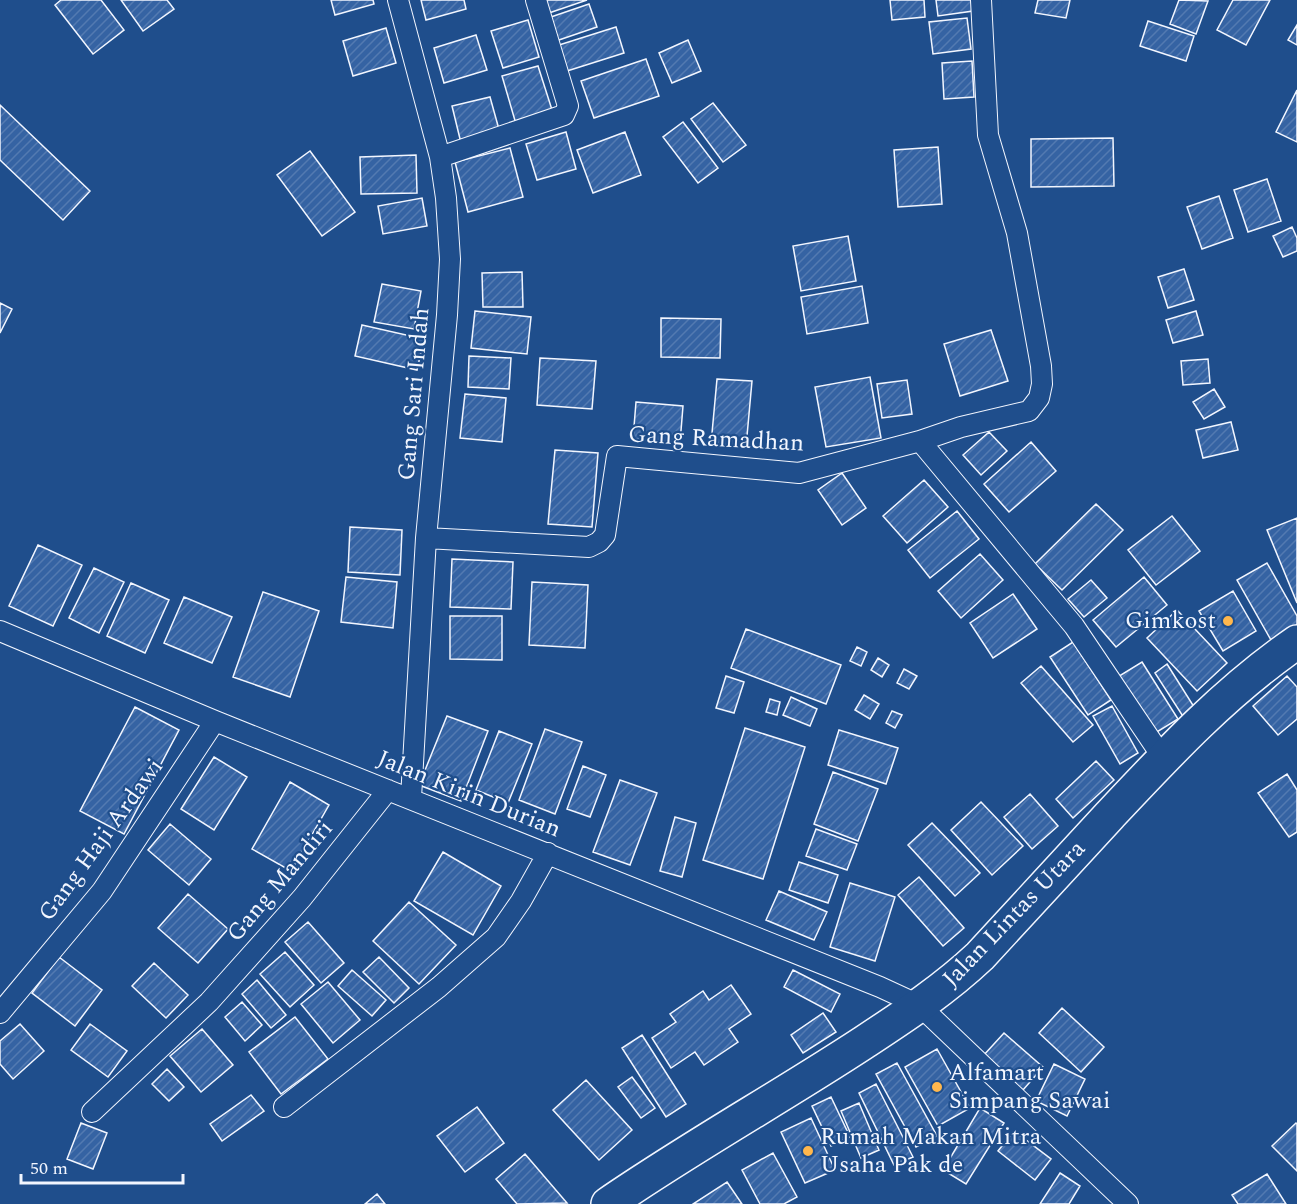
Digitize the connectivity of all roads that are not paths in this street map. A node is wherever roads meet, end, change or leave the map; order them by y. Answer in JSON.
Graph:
{"nodes":[{"id":1,"x":398,"y":0,"type":"edge"},
{"id":2,"x":536,"y":0,"type":"edge"},
{"id":3,"x":981,"y":0,"type":"edge"},
{"id":4,"x":440,"y":157,"type":"junction"},
{"id":5,"x":920,"y":441,"type":"junction"},
{"id":6,"x":426,"y":538,"type":"junction"},
{"id":7,"x":0,"y":631,"type":"edge"},
{"id":8,"x":1297,"y":642,"type":"edge"},
{"id":9,"x":215,"y":721,"type":"junction"},
{"id":10,"x":1163,"y":758,"type":"junction"},
{"id":11,"x":388,"y":790,"type":"junction"},
{"id":12,"x":411,"y":798,"type":"junction"},
{"id":13,"x":548,"y":853,"type":"junction"},
{"id":14,"x":920,"y":1005,"type":"junction"},
{"id":15,"x":0,"y":1013,"type":"edge"},
{"id":16,"x":284,"y":1107,"type":"dead end"},
{"id":17,"x":92,"y":1112,"type":"dead end"},
{"id":18,"x":608,"y":1204,"type":"edge"},
{"id":19,"x":1128,"y":1204,"type":"edge"}],
"edges":[{"from":1,"to":4,"type":"street","name":"Gang Sari Indah"},
{"from":2,"to":4,"type":"street"},
{"from":3,"to":5,"type":"street"},
{"from":4,"to":6,"type":"street","name":"Gang Sari Indah"},
{"from":5,"to":6,"type":"street","name":"Gang Ramadhan"},
{"from":5,"to":10,"type":"street"},
{"from":6,"to":12,"type":"street","name":"Gang Sari Indah"},
{"from":7,"to":9,"type":"street","name":"Jalan Kirin Durian"},
{"from":8,"to":10,"type":"highway","name":"Jalan Lintas Utara"},
{"from":9,"to":11,"type":"street","name":"Jalan Kirin Durian"},
{"from":9,"to":15,"type":"street","name":"Gang Haji Ardawi"},
{"from":10,"to":14,"type":"highway","name":"Jalan Lintas Utara"},
{"from":11,"to":12,"type":"street","name":"Jalan Kirin Durian"},
{"from":11,"to":17,"type":"street","name":"Gang Mandiri"},
{"from":12,"to":13,"type":"street","name":"Jalan Kirin Durian"},
{"from":13,"to":14,"type":"street","name":"Jalan Kirin Durian"},
{"from":13,"to":16,"type":"street"},
{"from":14,"to":18,"type":"highway","name":"Jalan Lintas Utara"},
{"from":14,"to":19,"type":"street","name":"Jalan Kirin Durian"}]}
